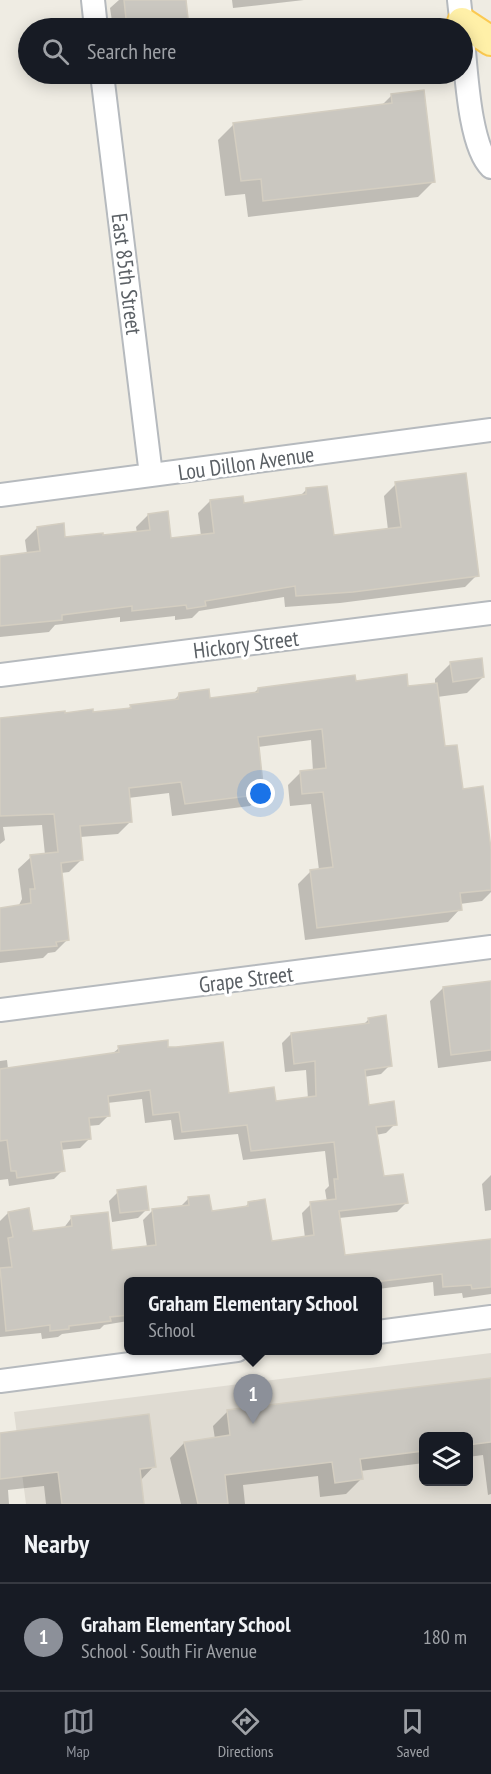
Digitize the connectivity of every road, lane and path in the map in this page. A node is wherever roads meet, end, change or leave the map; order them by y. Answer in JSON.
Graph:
{"nodes":[{"id":1,"x":93,"y":0,"type":"edge"},
{"id":2,"x":95,"y":18,"type":"edge"},
{"id":3,"x":473,"y":28,"type":"edge"},
{"id":4,"x":491,"y":41,"type":"edge"},
{"id":5,"x":103,"y":84,"type":"edge"},
{"id":6,"x":468,"y":84,"type":"edge"},
{"id":7,"x":491,"y":167,"type":"edge"},
{"id":8,"x":491,"y":430,"type":"edge"},
{"id":9,"x":152,"y":475,"type":"junction"},
{"id":10,"x":0,"y":495,"type":"edge"},
{"id":11,"x":491,"y":613,"type":"edge"},
{"id":12,"x":0,"y":675,"type":"edge"},
{"id":13,"x":491,"y":947,"type":"edge"},
{"id":14,"x":0,"y":1010,"type":"edge"},
{"id":15,"x":491,"y":1317,"type":"edge"},
{"id":16,"x":382,"y":1331,"type":"edge"},
{"id":17,"x":199,"y":1355,"type":"edge"},
{"id":18,"x":0,"y":1381,"type":"edge"}],
"edges":[{"from":1,"to":2,"type":"street"},
{"from":3,"to":4,"type":"main road"},
{"from":5,"to":9,"type":"street","name":"East 85th Street"},
{"from":6,"to":7,"type":"street"},
{"from":8,"to":9,"type":"street","name":"Lou Dillon Avenue"},
{"from":9,"to":10,"type":"street","name":"Lou Dillon Avenue"},
{"from":11,"to":12,"type":"street","name":"Hickory Street"},
{"from":13,"to":14,"type":"street","name":"Grape Street"},
{"from":15,"to":16,"type":"street"},
{"from":17,"to":18,"type":"street"}]}
